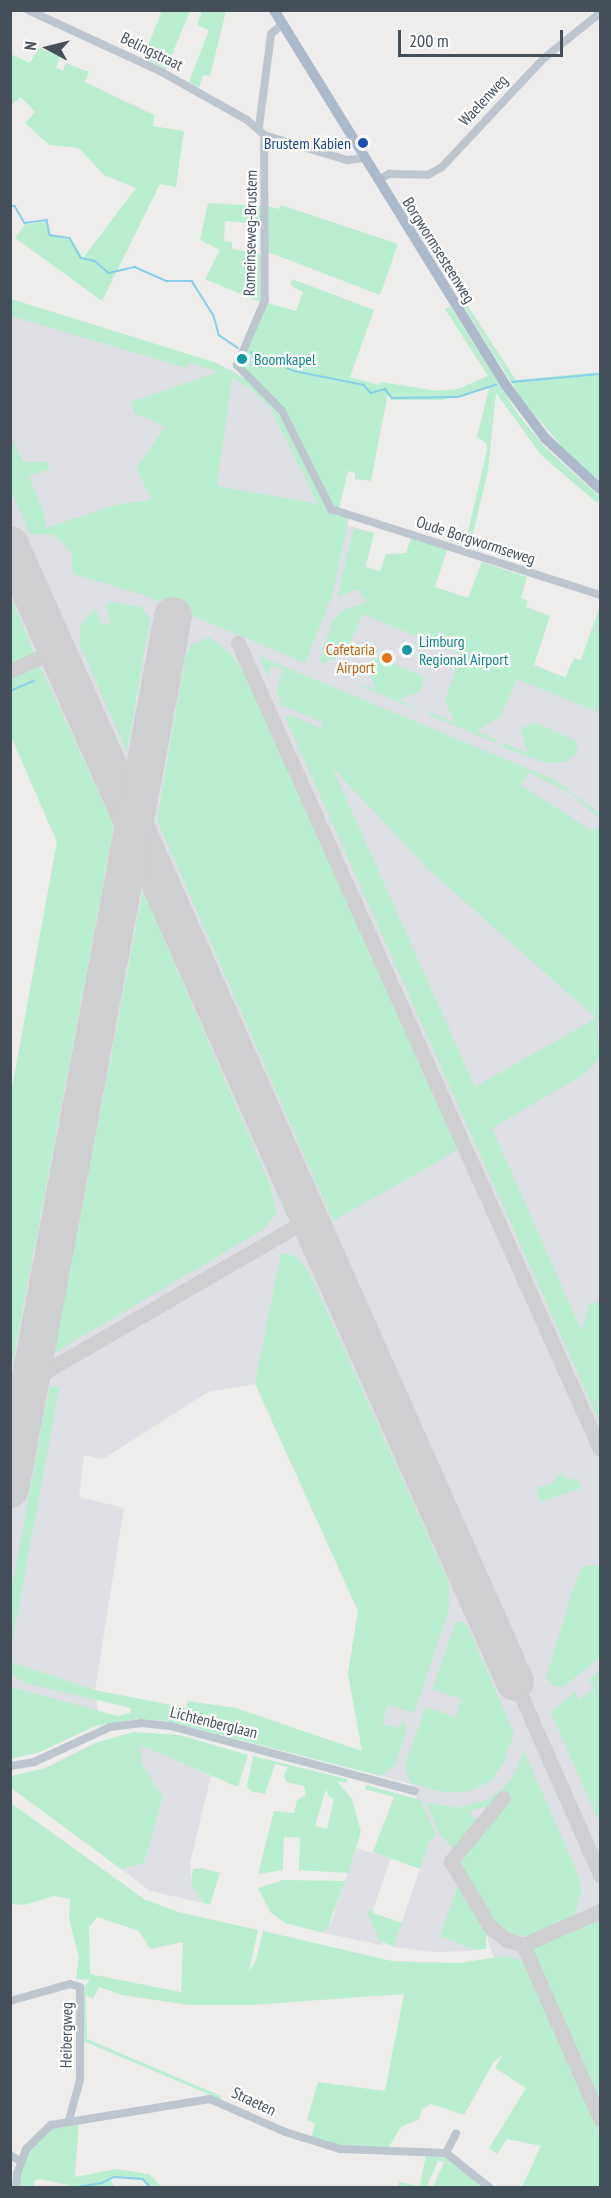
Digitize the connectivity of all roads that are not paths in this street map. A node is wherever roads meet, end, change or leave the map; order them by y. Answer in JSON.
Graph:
{"nodes":[{"id":1,"x":28,"y":10,"type":"edge"},
{"id":2,"x":274,"y":10,"type":"edge"},
{"id":3,"x":600,"y":14,"type":"edge"},
{"id":4,"x":282,"y":24,"type":"junction"},
{"id":5,"x":262,"y":131,"type":"junction"},
{"id":6,"x":365,"y":158,"type":"junction"},
{"id":7,"x":378,"y":180,"type":"junction"},
{"id":8,"x":600,"y":489,"type":"edge"},
{"id":9,"x":342,"y":513,"type":"joint"},
{"id":10,"x":600,"y":595,"type":"edge"},
{"id":11,"x":10,"y":1766,"type":"edge"},
{"id":12,"x":414,"y":1791,"type":"dead end"},
{"id":13,"x":10,"y":2001,"type":"edge"},
{"id":14,"x":69,"y":2120,"type":"junction"},
{"id":15,"x":456,"y":2133,"type":"dead end"},
{"id":16,"x":446,"y":2153,"type":"junction"},
{"id":17,"x":10,"y":2155,"type":"edge"},
{"id":18,"x":20,"y":2161,"type":"junction"},
{"id":19,"x":16,"y":2187,"type":"edge"},
{"id":20,"x":490,"y":2187,"type":"edge"}],
"edges":[{"from":1,"to":5,"type":"street","name":"Belingstraat"},
{"from":2,"to":4,"type":"main road","name":"Borgwormsesteenweg"},
{"from":3,"to":7,"type":"street","name":"Waelenweg"},
{"from":4,"to":5,"type":"street","name":"Romeinseweg-Brustem"},
{"from":4,"to":6,"type":"main road","name":"Borgwormsesteenweg"},
{"from":5,"to":6,"type":"street","name":"Belingstraat"},
{"from":5,"to":9,"type":"street","name":"Romeinseweg-Brustem"},
{"from":6,"to":7,"type":"main road","name":"Borgwormsesteenweg"},
{"from":7,"to":8,"type":"main road","name":"Borgwormsesteenweg"},
{"from":9,"to":10,"type":"street","name":"Oude Borgwormseweg"},
{"from":11,"to":12,"type":"street","name":"Lichtenberglaan"},
{"from":13,"to":14,"type":"street","name":"Heibergweg"},
{"from":14,"to":16,"type":"street","name":"Straeten"},
{"from":14,"to":18,"type":"street","name":"Straeten"},
{"from":15,"to":16,"type":"street"},
{"from":16,"to":20,"type":"street"},
{"from":17,"to":18,"type":"street"},
{"from":18,"to":19,"type":"street","name":"Straeten"}]}
